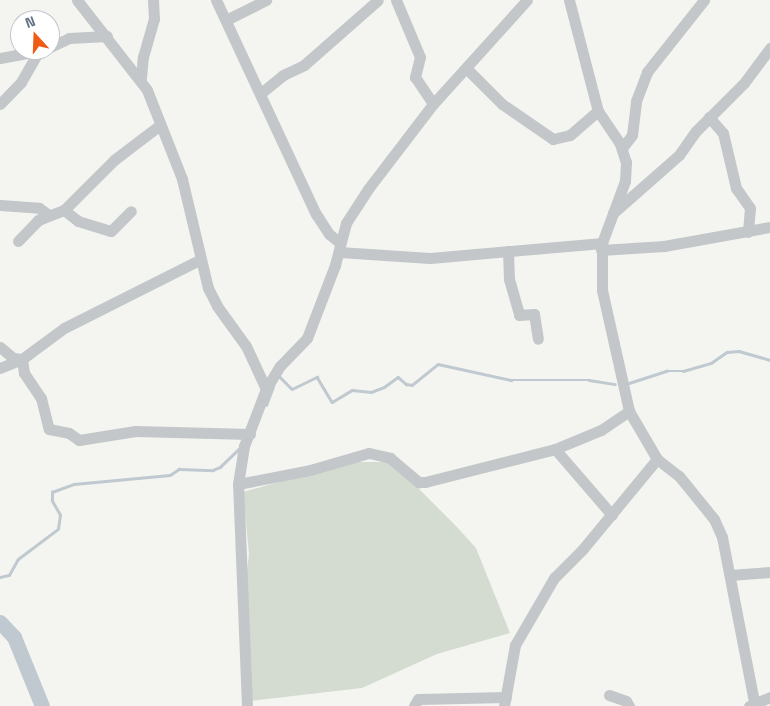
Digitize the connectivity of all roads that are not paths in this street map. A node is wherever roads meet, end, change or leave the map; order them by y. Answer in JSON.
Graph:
{"nodes":[{"id":1,"x":77,"y":0,"type":"edge"},
{"id":2,"x":153,"y":0,"type":"edge"},
{"id":3,"x":216,"y":0,"type":"edge"},
{"id":4,"x":266,"y":0,"type":"edge"},
{"id":5,"x":378,"y":0,"type":"edge"},
{"id":6,"x":396,"y":0,"type":"edge"},
{"id":7,"x":528,"y":0,"type":"edge"},
{"id":8,"x":570,"y":0,"type":"edge"},
{"id":9,"x":704,"y":0,"type":"edge"},
{"id":10,"x":226,"y":20,"type":"junction"},
{"id":11,"x":107,"y":36,"type":"junction"},
{"id":12,"x":60,"y":42,"type":"edge"},
{"id":13,"x":770,"y":48,"type":"edge"},
{"id":14,"x":35,"y":60,"type":"edge"},
{"id":15,"x":467,"y":69,"type":"junction"},
{"id":16,"x":141,"y":78,"type":"junction"},
{"id":17,"x":261,"y":93,"type":"junction"},
{"id":18,"x":0,"y":104,"type":"edge"},
{"id":19,"x":433,"y":104,"type":"junction"},
{"id":20,"x":598,"y":111,"type":"junction"},
{"id":21,"x":709,"y":117,"type":"junction"},
{"id":22,"x":160,"y":125,"type":"junction"},
{"id":23,"x":622,"y":148,"type":"junction"},
{"id":24,"x":0,"y":205,"type":"edge"},
{"id":25,"x":64,"y":210,"type":"junction"},
{"id":26,"x":131,"y":211,"type":"dead end"},
{"id":27,"x":49,"y":215,"type":"junction"},
{"id":28,"x":610,"y":216,"type":"junction"},
{"id":29,"x":770,"y":227,"type":"edge"},
{"id":30,"x":748,"y":232,"type":"junction"},
{"id":31,"x":18,"y":240,"type":"dead end"},
{"id":32,"x":602,"y":246,"type":"junction"},
{"id":33,"x":339,"y":247,"type":"junction"},
{"id":34,"x":508,"y":252,"type":"junction"},
{"id":35,"x":199,"y":260,"type":"junction"},
{"id":36,"x":538,"y":339,"type":"dead end"},
{"id":37,"x":0,"y":347,"type":"edge"},
{"id":38,"x":22,"y":360,"type":"junction"},
{"id":39,"x":0,"y":368,"type":"edge"},
{"id":40,"x":266,"y":390,"type":"junction"},
{"id":41,"x":629,"y":411,"type":"junction"},
{"id":42,"x":250,"y":434,"type":"junction"},
{"id":43,"x":555,"y":449,"type":"junction"},
{"id":44,"x":657,"y":459,"type":"junction"},
{"id":45,"x":238,"y":484,"type":"junction"},
{"id":46,"x":612,"y":515,"type":"junction"},
{"id":47,"x":770,"y":572,"type":"edge"},
{"id":48,"x":730,"y":575,"type":"junction"},
{"id":49,"x":609,"y":695,"type":"dead end"},
{"id":50,"x":770,"y":696,"type":"edge"},
{"id":51,"x":505,"y":701,"type":"edge"},
{"id":52,"x":753,"y":705,"type":"edge"},
{"id":53,"x":247,"y":706,"type":"edge"},
{"id":54,"x":414,"y":706,"type":"edge"},
{"id":55,"x":628,"y":706,"type":"edge"}],
"edges":[{"from":1,"to":11,"type":"street"},
{"from":2,"to":16,"type":"street"},
{"from":3,"to":10,"type":"street"},
{"from":4,"to":10,"type":"street"},
{"from":5,"to":17,"type":"street"},
{"from":6,"to":19,"type":"street"},
{"from":7,"to":15,"type":"street"},
{"from":8,"to":20,"type":"street"},
{"from":9,"to":23,"type":"street"},
{"from":10,"to":17,"type":"street"},
{"from":11,"to":12,"type":"street"},
{"from":11,"to":16,"type":"street"},
{"from":13,"to":21,"type":"street"},
{"from":14,"to":18,"type":"street"},
{"from":15,"to":19,"type":"street"},
{"from":15,"to":20,"type":"street"},
{"from":16,"to":22,"type":"street"},
{"from":17,"to":33,"type":"street"},
{"from":19,"to":33,"type":"street"},
{"from":20,"to":23,"type":"street"},
{"from":21,"to":28,"type":"street"},
{"from":21,"to":30,"type":"street"},
{"from":22,"to":25,"type":"street"},
{"from":22,"to":35,"type":"street"},
{"from":23,"to":28,"type":"street"},
{"from":24,"to":27,"type":"street"},
{"from":25,"to":26,"type":"street"},
{"from":25,"to":27,"type":"street"},
{"from":27,"to":31,"type":"street"},
{"from":28,"to":32,"type":"street"},
{"from":29,"to":30,"type":"street"},
{"from":30,"to":32,"type":"street"},
{"from":32,"to":34,"type":"street"},
{"from":32,"to":41,"type":"street"},
{"from":33,"to":34,"type":"street"},
{"from":33,"to":40,"type":"street"},
{"from":34,"to":36,"type":"street"},
{"from":35,"to":38,"type":"street"},
{"from":35,"to":40,"type":"street"},
{"from":37,"to":38,"type":"street"},
{"from":38,"to":39,"type":"street"},
{"from":38,"to":42,"type":"street"},
{"from":40,"to":42,"type":"street"},
{"from":41,"to":43,"type":"street"},
{"from":41,"to":44,"type":"street"},
{"from":42,"to":45,"type":"street"},
{"from":43,"to":45,"type":"street"},
{"from":43,"to":46,"type":"street"},
{"from":44,"to":46,"type":"street"},
{"from":44,"to":48,"type":"street"},
{"from":45,"to":53,"type":"street"},
{"from":46,"to":51,"type":"street"},
{"from":47,"to":48,"type":"street"},
{"from":48,"to":52,"type":"street"},
{"from":49,"to":55,"type":"street"},
{"from":50,"to":52,"type":"street"},
{"from":51,"to":54,"type":"street"}]}
